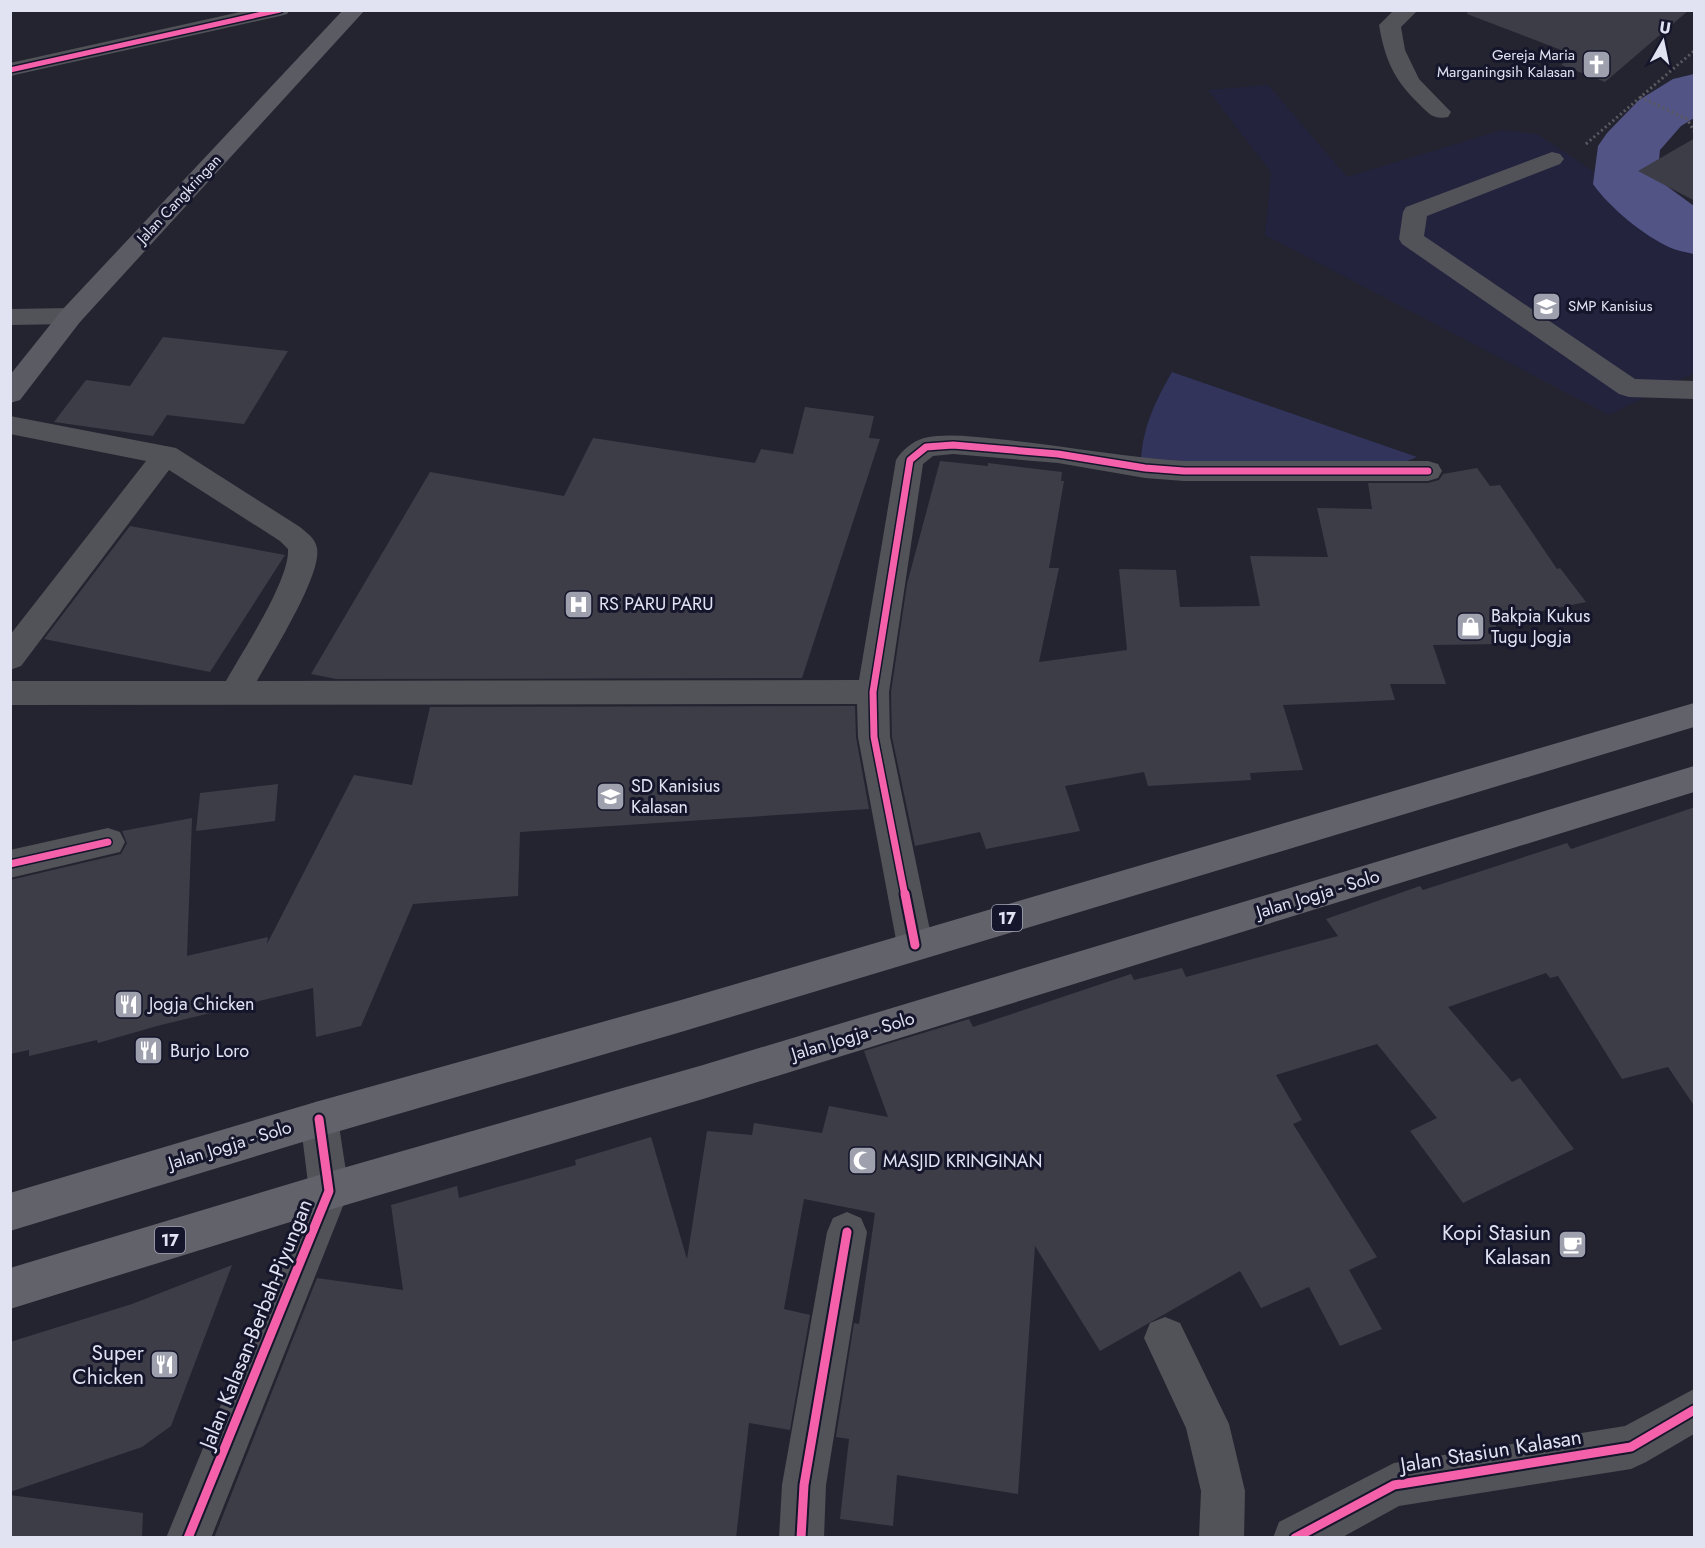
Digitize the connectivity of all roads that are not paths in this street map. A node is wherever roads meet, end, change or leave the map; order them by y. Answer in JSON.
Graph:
{"nodes":[{"id":1,"x":280,"y":10,"type":"edge"},
{"id":2,"x":355,"y":10,"type":"edge"},
{"id":3,"x":1398,"y":10,"type":"edge"},
{"id":4,"x":1412,"y":10,"type":"edge"},
{"id":5,"x":1406,"y":11,"type":"edge"},
{"id":6,"x":227,"y":17,"type":"edge"},
{"id":7,"x":10,"y":70,"type":"edge"},
{"id":8,"x":1440,"y":112,"type":"dead end"},
{"id":9,"x":1552,"y":159,"type":"dead end"},
{"id":10,"x":71,"y":316,"type":"junction"},
{"id":11,"x":10,"y":317,"type":"edge"},
{"id":12,"x":1695,"y":390,"type":"edge"},
{"id":13,"x":10,"y":394,"type":"edge"},
{"id":14,"x":10,"y":425,"type":"edge"},
{"id":15,"x":166,"y":455,"type":"junction"},
{"id":16,"x":1428,"y":471,"type":"dead end"},
{"id":17,"x":10,"y":658,"type":"edge"},
{"id":18,"x":236,"y":692,"type":"junction"},
{"id":19,"x":873,"y":692,"type":"junction"},
{"id":20,"x":10,"y":693,"type":"edge"},
{"id":21,"x":1695,"y":715,"type":"edge"},
{"id":22,"x":1695,"y":779,"type":"edge"},
{"id":23,"x":108,"y":842,"type":"dead end"},
{"id":24,"x":10,"y":864,"type":"edge"},
{"id":25,"x":915,"y":945,"type":"junction"},
{"id":26,"x":319,"y":1119,"type":"junction"},
{"id":27,"x":329,"y":1191,"type":"junction"},
{"id":28,"x":10,"y":1212,"type":"edge"},
{"id":29,"x":847,"y":1232,"type":"dead end"},
{"id":30,"x":10,"y":1289,"type":"edge"},
{"id":31,"x":1165,"y":1338,"type":"dead end"},
{"id":32,"x":1695,"y":1410,"type":"edge"},
{"id":33,"x":188,"y":1538,"type":"edge"},
{"id":34,"x":801,"y":1538,"type":"edge"},
{"id":35,"x":1221,"y":1538,"type":"edge"},
{"id":36,"x":1295,"y":1538,"type":"edge"}],
"edges":[{"from":1,"to":6,"type":"street"},
{"from":2,"to":10,"type":"main road","name":"Jalan Cangkringan"},
{"from":3,"to":5,"type":"street"},
{"from":4,"to":5,"type":"street"},
{"from":5,"to":8,"type":"street"},
{"from":6,"to":7,"type":"street"},
{"from":9,"to":12,"type":"street"},
{"from":10,"to":11,"type":"street"},
{"from":10,"to":13,"type":"main road","name":"Jalan Cangkringan"},
{"from":14,"to":15,"type":"street"},
{"from":15,"to":17,"type":"street"},
{"from":15,"to":18,"type":"street"},
{"from":16,"to":19,"type":"street"},
{"from":18,"to":19,"type":"street"},
{"from":18,"to":20,"type":"street"},
{"from":19,"to":25,"type":"street"},
{"from":21,"to":25,"type":"highway","name":"Jalan Jogja - Solo","number":"17"},
{"from":22,"to":27,"type":"highway","name":"Jalan Jogja - Solo","number":"17"},
{"from":23,"to":24,"type":"street"},
{"from":25,"to":26,"type":"highway","name":"Jalan Jogja - Solo","number":"17"},
{"from":26,"to":27,"type":"street","name":"Jalan Kalasan-Berbah-Piyungan"},
{"from":26,"to":28,"type":"highway","name":"Jalan Jogja - Solo","number":"17"},
{"from":27,"to":30,"type":"highway","name":"Jalan Jogja - Solo","number":"17"},
{"from":27,"to":33,"type":"street","name":"Jalan Kalasan-Berbah-Piyungan"},
{"from":29,"to":34,"type":"street"},
{"from":31,"to":35,"type":"street"},
{"from":32,"to":36,"type":"street","name":"Jalan Stasiun Kalasan"}]}
